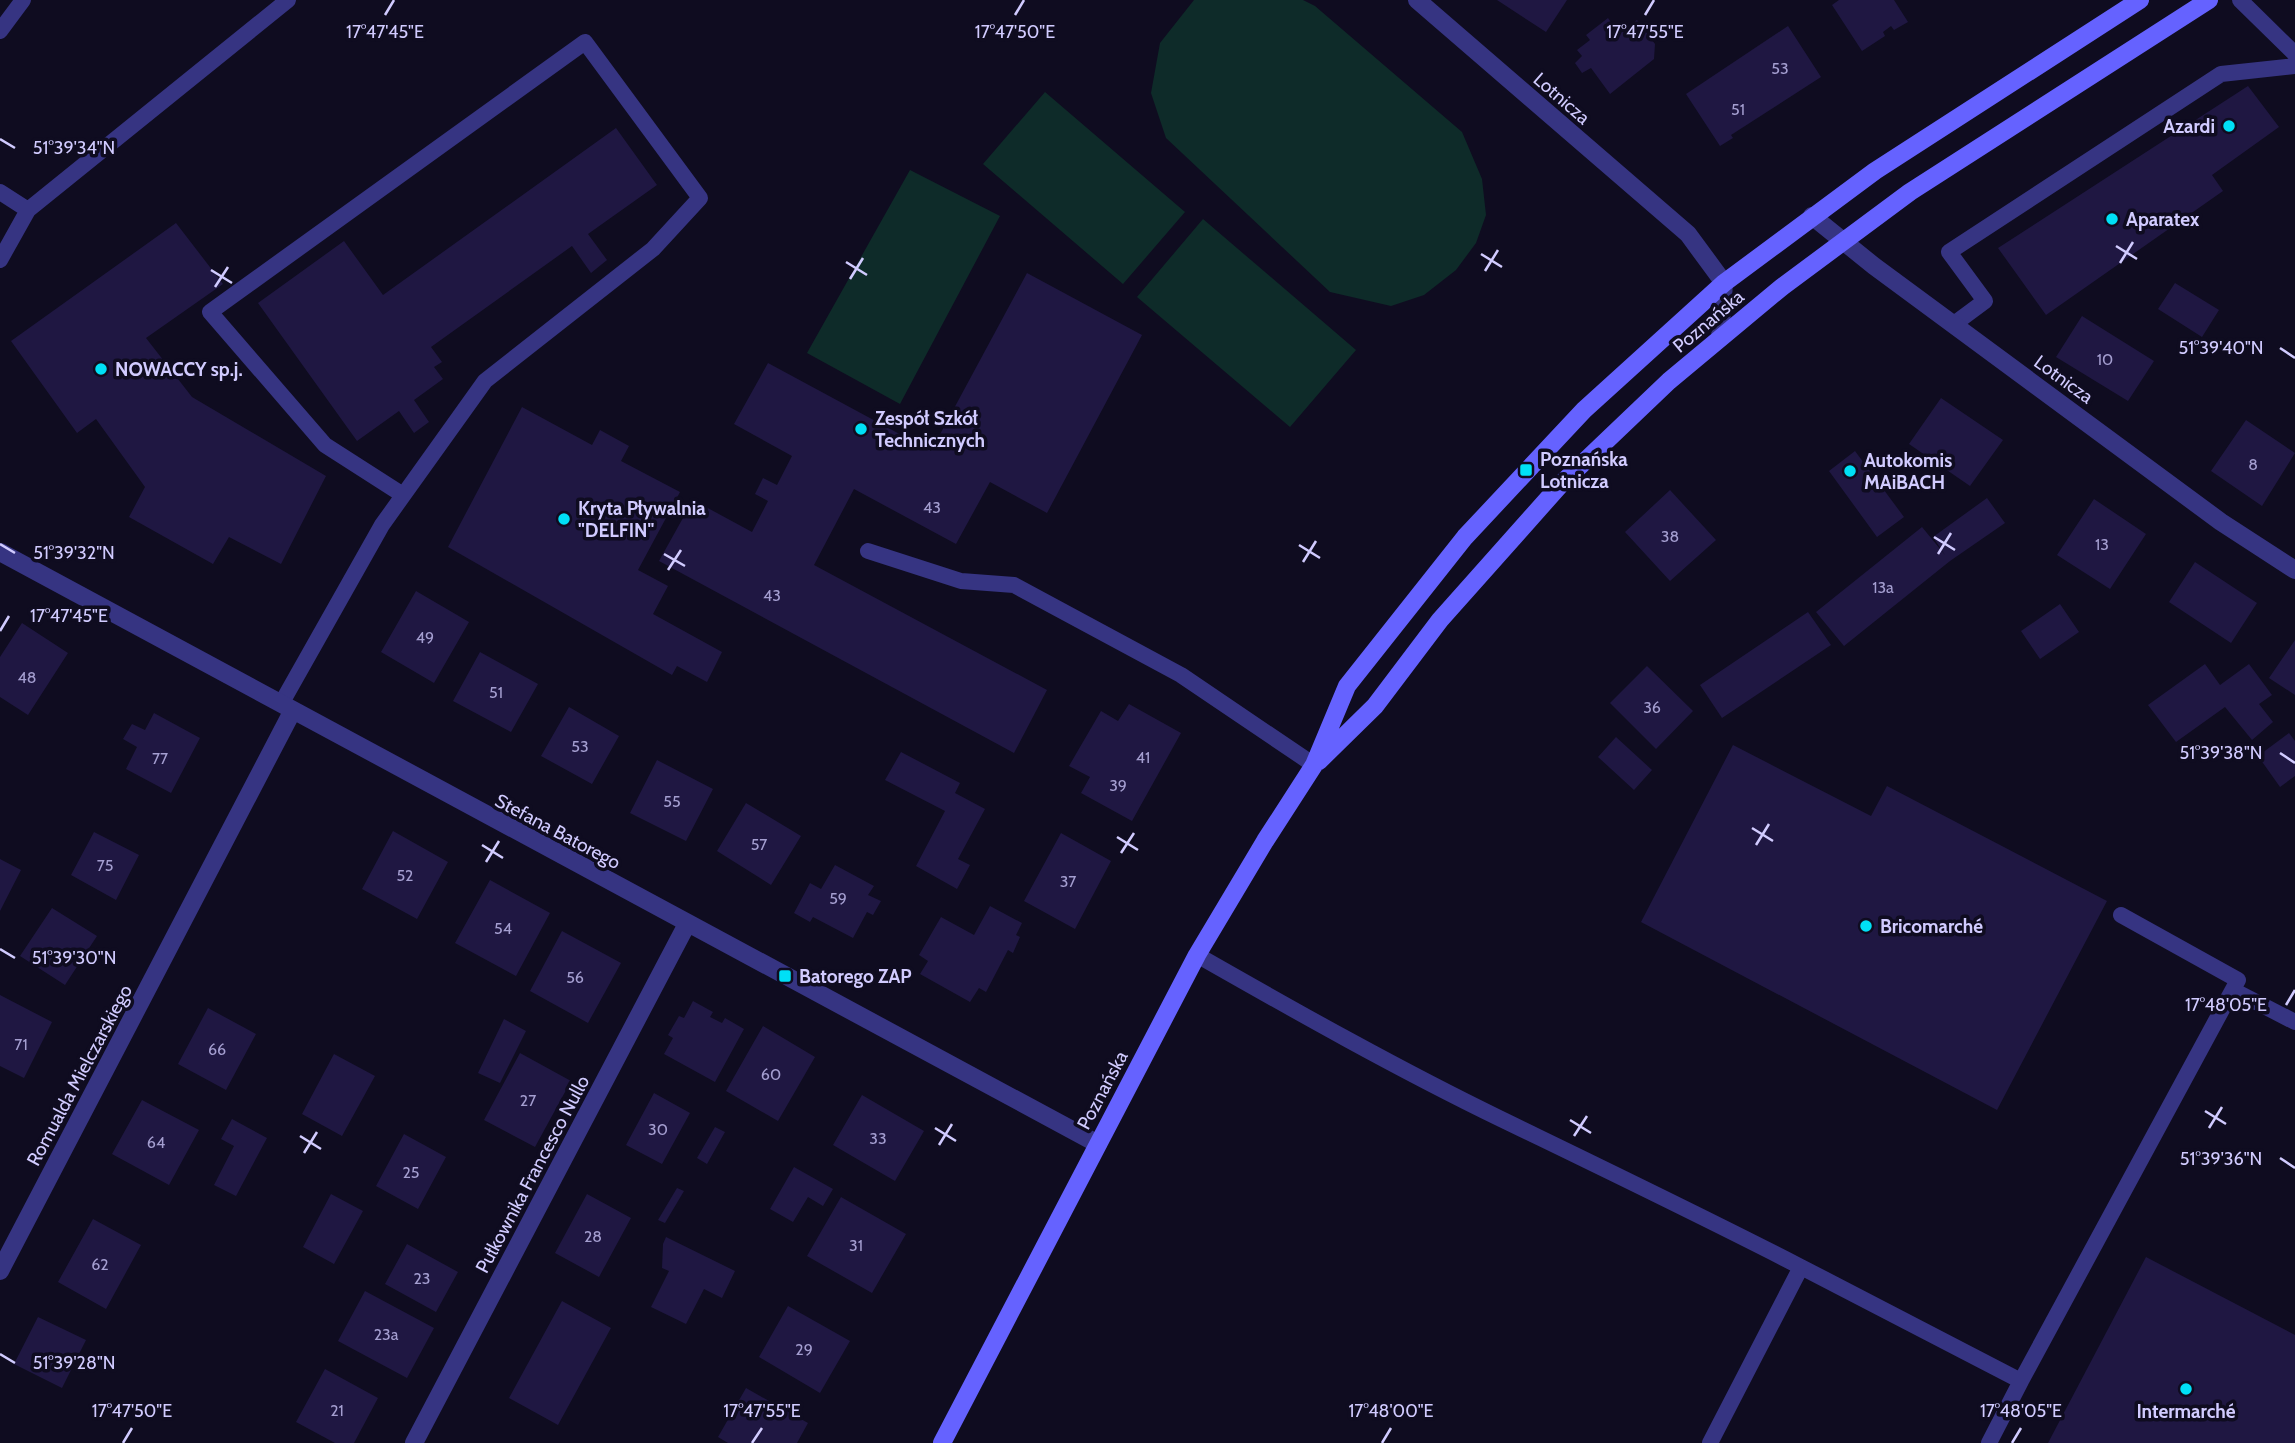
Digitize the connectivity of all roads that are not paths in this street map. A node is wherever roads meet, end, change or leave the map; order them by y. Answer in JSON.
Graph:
{"nodes":[{"id":1,"x":23,"y":0,"type":"edge"},
{"id":2,"x":288,"y":0,"type":"edge"},
{"id":3,"x":1417,"y":0,"type":"edge"},
{"id":4,"x":2140,"y":0,"type":"edge"},
{"id":5,"x":2209,"y":0,"type":"edge"},
{"id":6,"x":2240,"y":0,"type":"edge"},
{"id":7,"x":0,"y":31,"type":"edge"},
{"id":8,"x":2295,"y":54,"type":"edge"},
{"id":9,"x":2295,"y":66,"type":"edge"},
{"id":10,"x":0,"y":192,"type":"edge"},
{"id":11,"x":28,"y":210,"type":"junction"},
{"id":12,"x":1812,"y":216,"type":"junction"},
{"id":13,"x":1842,"y":241,"type":"junction"},
{"id":14,"x":0,"y":260,"type":"edge"},
{"id":15,"x":1724,"y":283,"type":"junction"},
{"id":16,"x":1954,"y":324,"type":"junction"},
{"id":17,"x":1720,"y":338,"type":"junction"},
{"id":18,"x":404,"y":495,"type":"junction"},
{"id":19,"x":868,"y":551,"type":"dead end"},
{"id":20,"x":0,"y":552,"type":"edge"},
{"id":21,"x":2295,"y":570,"type":"edge"},
{"id":22,"x":286,"y":708,"type":"junction"},
{"id":23,"x":1314,"y":765,"type":"junction"},
{"id":24,"x":2121,"y":915,"type":"dead end"},
{"id":25,"x":687,"y":924,"type":"junction"},
{"id":26,"x":1197,"y":955,"type":"junction"},
{"id":27,"x":2233,"y":990,"type":"junction"},
{"id":28,"x":2295,"y":1022,"type":"edge"},
{"id":29,"x":1098,"y":1144,"type":"junction"},
{"id":30,"x":1801,"y":1267,"type":"junction"},
{"id":31,"x":0,"y":1271,"type":"edge"},
{"id":32,"x":2021,"y":1381,"type":"junction"},
{"id":33,"x":1714,"y":1442,"type":"edge"},
{"id":34,"x":414,"y":1443,"type":"edge"},
{"id":35,"x":942,"y":1443,"type":"edge"},
{"id":36,"x":1989,"y":1443,"type":"edge"}],
"edges":[{"from":1,"to":7,"type":"lane"},
{"from":2,"to":11,"type":"lane"},
{"from":3,"to":15,"type":"street","name":"Lotnicza"},
{"from":4,"to":12,"type":"main road","name":"Poznańska"},
{"from":5,"to":13,"type":"main road","name":"Poznańska"},
{"from":6,"to":8,"type":"lane"},
{"from":9,"to":16,"type":"lane"},
{"from":10,"to":11,"type":"lane"},
{"from":11,"to":14,"type":"lane"},
{"from":12,"to":13,"type":"street","name":"Lotnicza"},
{"from":12,"to":15,"type":"main road","name":"Poznańska"},
{"from":13,"to":16,"type":"street","name":"Lotnicza"},
{"from":13,"to":17,"type":"main road","name":"Poznańska"},
{"from":15,"to":17,"type":"street"},
{"from":15,"to":23,"type":"main road","name":"Poznańska"},
{"from":16,"to":21,"type":"street","name":"Lotnicza"},
{"from":17,"to":23,"type":"main road","name":"Poznańska"},
{"from":18,"to":18,"type":"lane"},
{"from":18,"to":22,"type":"lane"},
{"from":19,"to":23,"type":"lane"},
{"from":20,"to":22,"type":"street","name":"Stefana Batorego"},
{"from":22,"to":25,"type":"street","name":"Stefana Batorego"},
{"from":22,"to":31,"type":"street","name":"Romualda Mielczarskiego"},
{"from":23,"to":26,"type":"main road","name":"Poznańska"},
{"from":24,"to":27,"type":"lane"},
{"from":25,"to":29,"type":"street","name":"Stefana Batorego"},
{"from":25,"to":34,"type":"street","name":"Pułkownika Francesco Nullo"},
{"from":26,"to":29,"type":"main road","name":"Poznańska"},
{"from":26,"to":30,"type":"lane"},
{"from":27,"to":28,"type":"lane"},
{"from":27,"to":32,"type":"lane"},
{"from":29,"to":35,"type":"main road","name":"Poznańska"},
{"from":30,"to":32,"type":"lane"},
{"from":30,"to":33,"type":"lane"},
{"from":32,"to":36,"type":"lane"}]}
